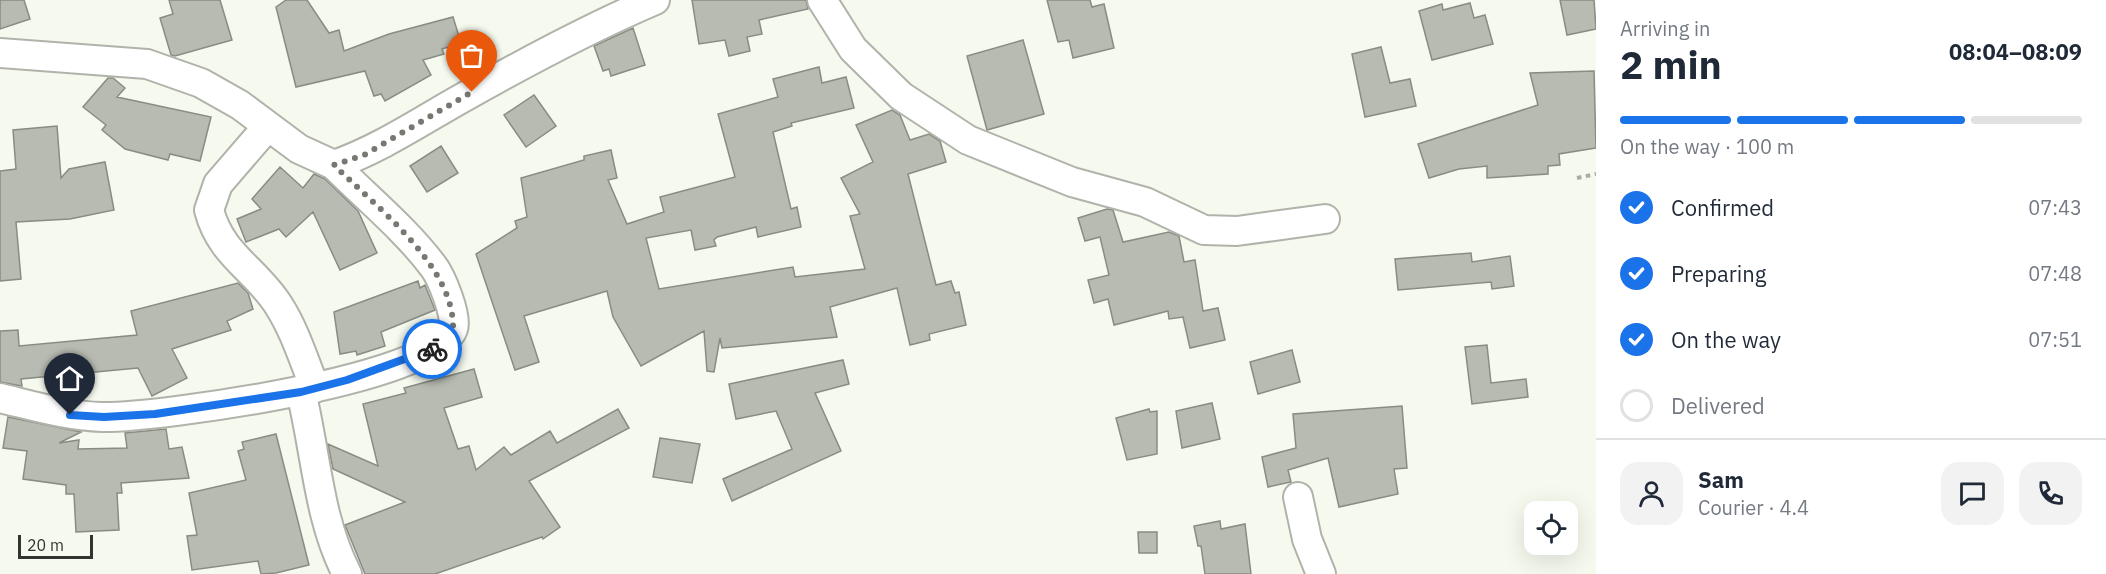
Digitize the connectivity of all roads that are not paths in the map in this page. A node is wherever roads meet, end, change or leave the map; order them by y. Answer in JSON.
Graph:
{"nodes":[{"id":1,"x":655,"y":0,"type":"edge"},
{"id":2,"x":822,"y":0,"type":"edge"},
{"id":3,"x":0,"y":53,"type":"edge"},
{"id":4,"x":268,"y":126,"type":"junction"},
{"id":5,"x":334,"y":165,"type":"junction"},
{"id":6,"x":1325,"y":219,"type":"dead end"},
{"id":7,"x":308,"y":390,"type":"junction"},
{"id":8,"x":0,"y":398,"type":"edge"},
{"id":9,"x":1298,"y":497,"type":"dead end"},
{"id":10,"x":346,"y":574,"type":"edge"},
{"id":11,"x":1321,"y":574,"type":"edge"}],
"edges":[{"from":1,"to":5,"type":"street"},
{"from":2,"to":6,"type":"street"},
{"from":3,"to":4,"type":"street"},
{"from":4,"to":5,"type":"street"},
{"from":4,"to":7,"type":"street"},
{"from":5,"to":7,"type":"street"},
{"from":7,"to":8,"type":"street"},
{"from":7,"to":10,"type":"street"},
{"from":9,"to":11,"type":"street"}]}
